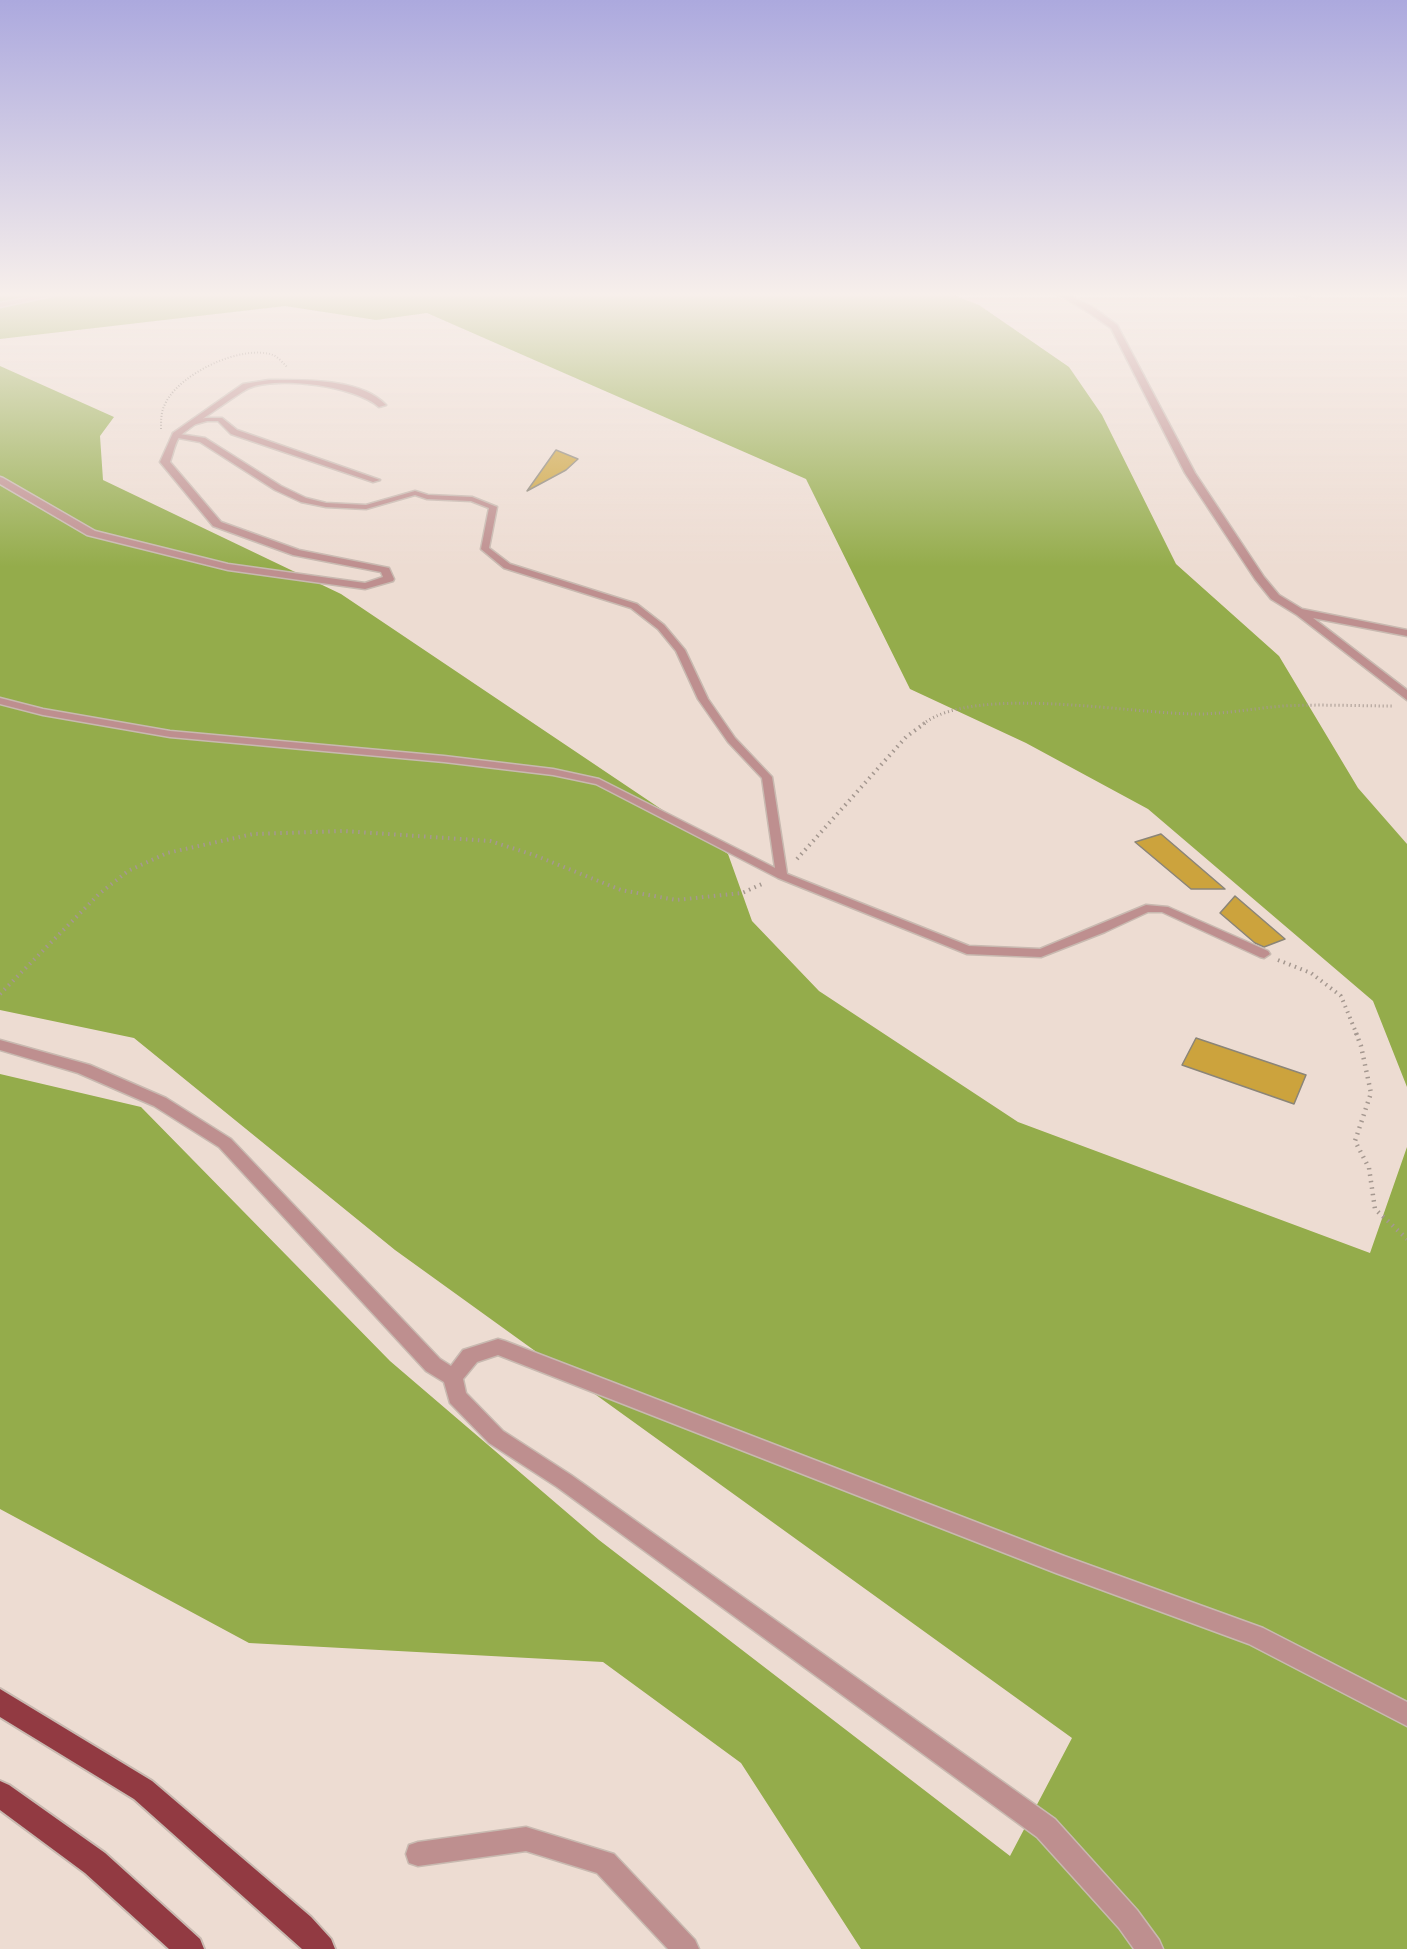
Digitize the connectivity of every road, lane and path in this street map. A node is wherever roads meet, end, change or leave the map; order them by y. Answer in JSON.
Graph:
{"nodes":[{"id":1,"x":180,"y":385,"type":"edge"},
{"id":2,"x":252,"y":385,"type":"edge"},
{"id":3,"x":330,"y":385,"type":"edge"},
{"id":4,"x":1144,"y":385,"type":"edge"},
{"id":5,"x":381,"y":405,"type":"dead end"},
{"id":6,"x":193,"y":423,"type":"junction"},
{"id":7,"x":176,"y":435,"type":"junction"},
{"id":8,"x":0,"y":480,"type":"edge"},
{"id":9,"x":376,"y":480,"type":"dead end"},
{"id":10,"x":1299,"y":612,"type":"junction"},
{"id":11,"x":1407,"y":633,"type":"edge"},
{"id":12,"x":1407,"y":696,"type":"edge"},
{"id":13,"x":0,"y":701,"type":"edge"},
{"id":14,"x":1395,"y":706,"type":"dead end"},
{"id":15,"x":782,"y":876,"type":"junction"},
{"id":16,"x":1264,"y":954,"type":"joint"},
{"id":17,"x":0,"y":994,"type":"edge"},
{"id":18,"x":0,"y":1046,"type":"edge"},
{"id":19,"x":1407,"y":1239,"type":"edge"},
{"id":20,"x":453,"y":1377,"type":"junction"},
{"id":21,"x":0,"y":1702,"type":"edge"},
{"id":22,"x":1407,"y":1714,"type":"edge"},
{"id":23,"x":0,"y":1794,"type":"edge"},
{"id":24,"x":418,"y":1854,"type":"dead end"},
{"id":25,"x":190,"y":1949,"type":"edge"},
{"id":26,"x":321,"y":1949,"type":"edge"},
{"id":27,"x":686,"y":1949,"type":"edge"},
{"id":28,"x":1150,"y":1949,"type":"edge"}],
"edges":[{"from":1,"to":7,"type":"path"},
{"from":2,"to":6,"type":"street"},
{"from":3,"to":5,"type":"street"},
{"from":4,"to":10,"type":"street"},
{"from":6,"to":7,"type":"street"},
{"from":6,"to":9,"type":"lane"},
{"from":7,"to":8,"type":"street"},
{"from":7,"to":15,"type":"lane"},
{"from":10,"to":11,"type":"street"},
{"from":10,"to":12,"type":"street"},
{"from":13,"to":15,"type":"lane"},
{"from":14,"to":15,"type":"path"},
{"from":15,"to":16,"type":"lane"},
{"from":15,"to":17,"type":"path"},
{"from":16,"to":19,"type":"path"},
{"from":18,"to":20,"type":"street"},
{"from":20,"to":22,"type":"street"},
{"from":20,"to":28,"type":"street"},
{"from":21,"to":26,"type":"highway"},
{"from":23,"to":25,"type":"highway"},
{"from":24,"to":27,"type":"street"}]}
